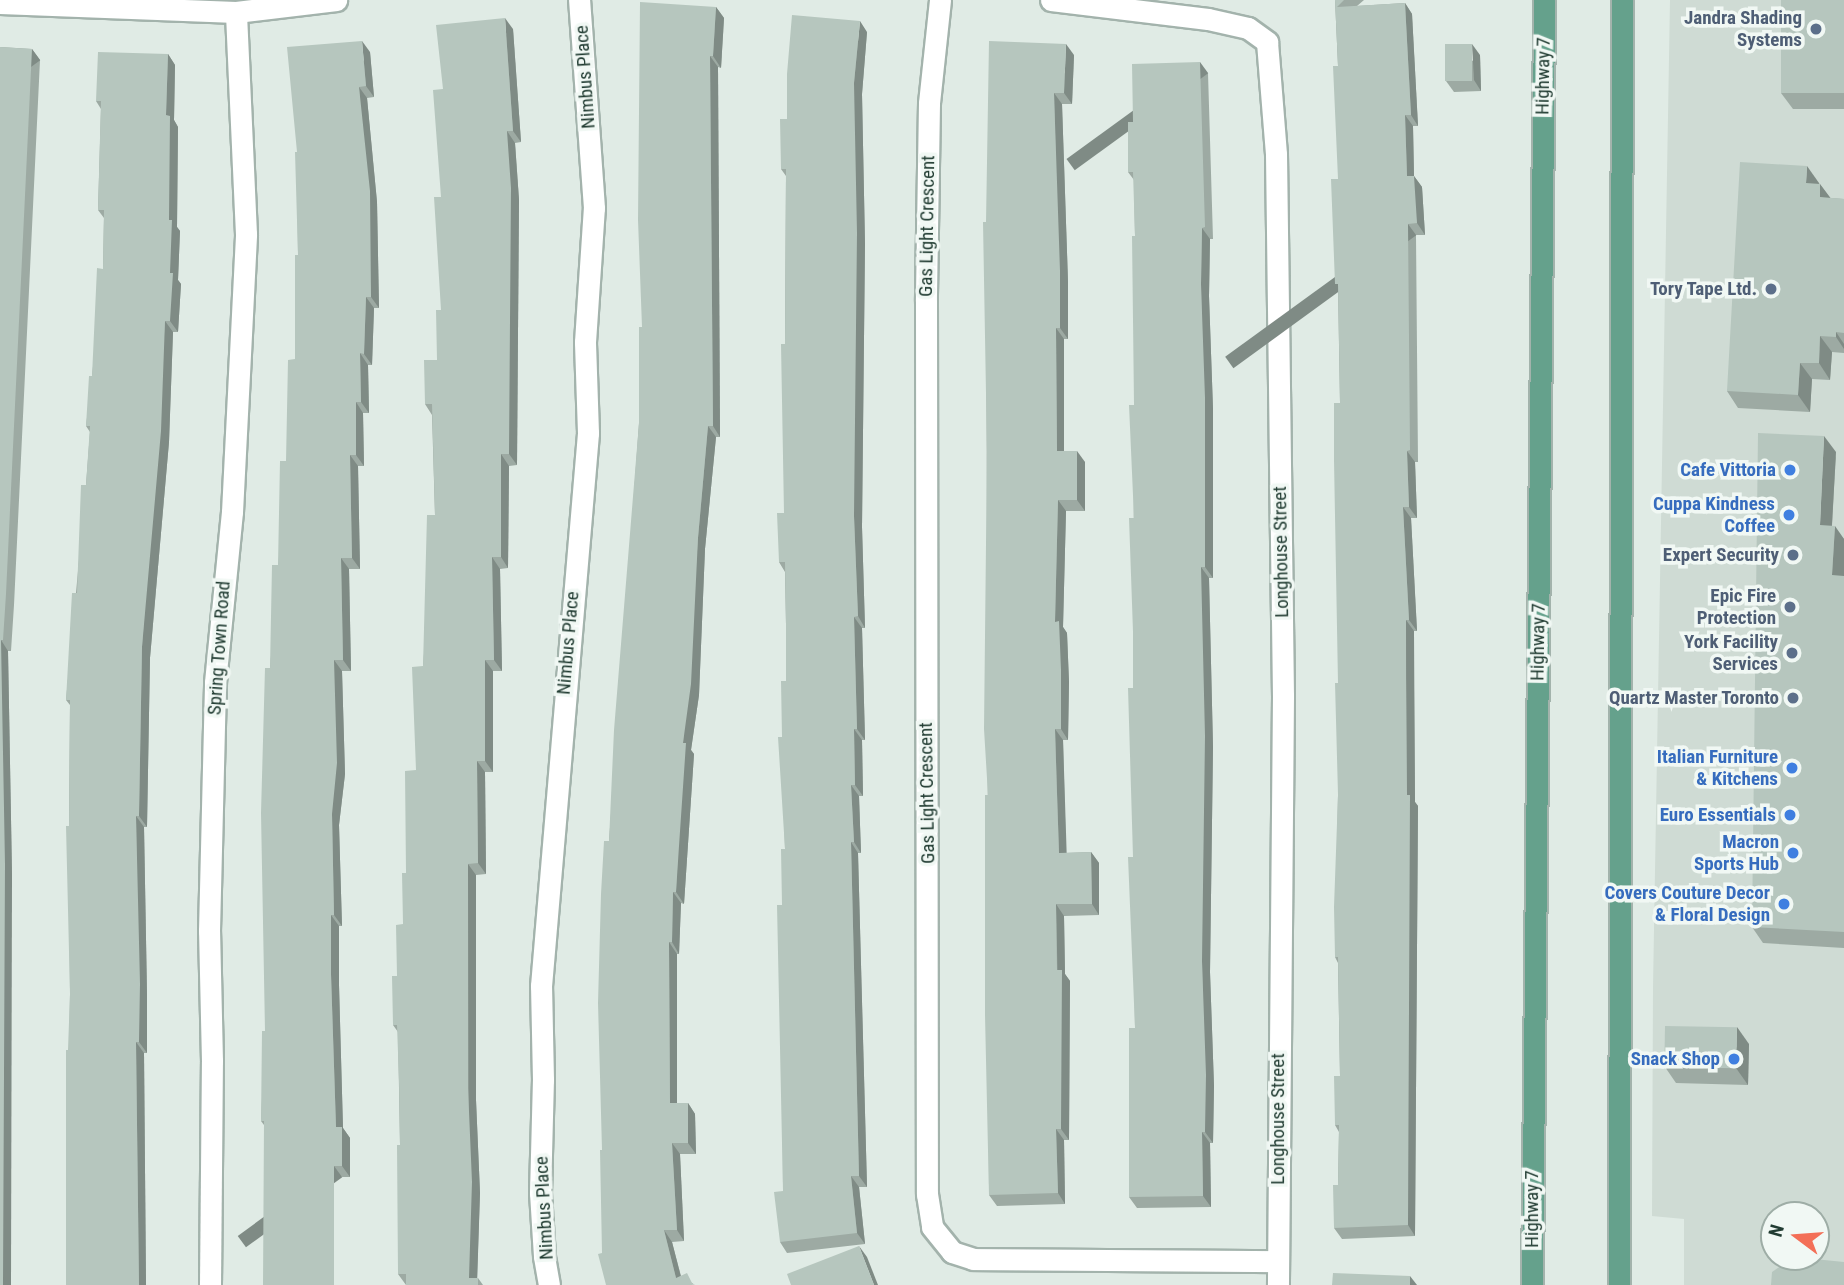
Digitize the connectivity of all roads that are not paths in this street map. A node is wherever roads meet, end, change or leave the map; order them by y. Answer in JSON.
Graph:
{"nodes":[{"id":1,"x":336,"y":0,"type":"edge"},
{"id":2,"x":579,"y":0,"type":"edge"},
{"id":3,"x":940,"y":0,"type":"edge"},
{"id":4,"x":1051,"y":0,"type":"edge"},
{"id":5,"x":1544,"y":0,"type":"edge"},
{"id":6,"x":1622,"y":0,"type":"edge"},
{"id":7,"x":0,"y":3,"type":"edge"},
{"id":8,"x":236,"y":12,"type":"junction"},
{"id":9,"x":1278,"y":1261,"type":"junction"},
{"id":10,"x":209,"y":1285,"type":"edge"},
{"id":11,"x":550,"y":1285,"type":"edge"},
{"id":12,"x":1278,"y":1285,"type":"edge"},
{"id":13,"x":1532,"y":1285,"type":"edge"},
{"id":14,"x":1619,"y":1285,"type":"edge"}],
"edges":[{"from":1,"to":8,"type":"street"},
{"from":2,"to":11,"type":"street","name":"Nimbus Place"},
{"from":3,"to":9,"type":"street","name":"Gas Light Crescent"},
{"from":4,"to":9,"type":"street","name":"Longhouse Street"},
{"from":5,"to":13,"type":"main road","name":"Highway 7"},
{"from":6,"to":14,"type":"main road"},
{"from":7,"to":8,"type":"street"},
{"from":8,"to":10,"type":"street","name":"Spring Town Road"},
{"from":9,"to":12,"type":"street","name":"Longhouse Street"}]}
